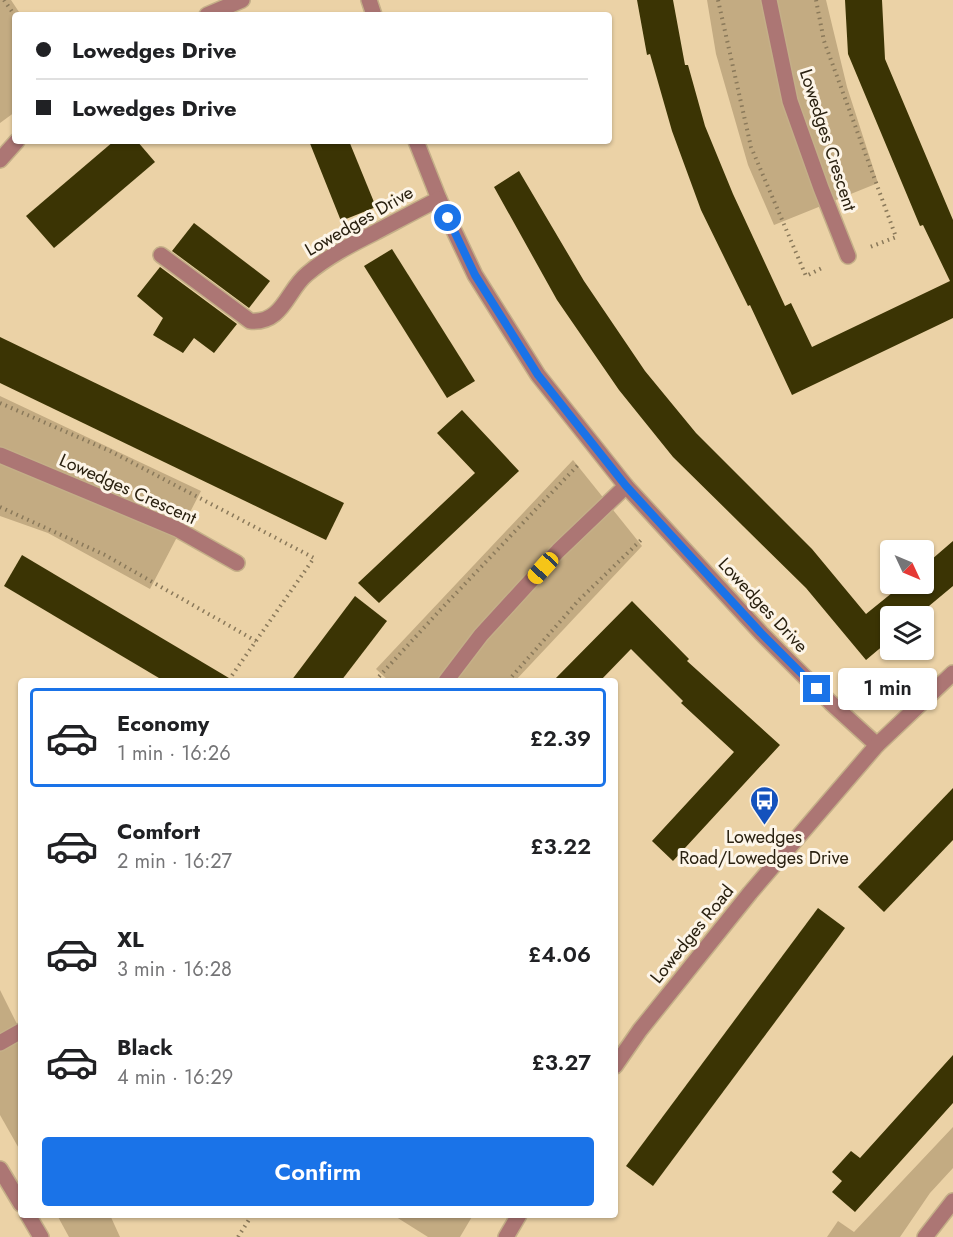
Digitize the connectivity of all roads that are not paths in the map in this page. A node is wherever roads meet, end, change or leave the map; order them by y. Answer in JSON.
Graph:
{"nodes":[{"id":1,"x":242,"y":0,"type":"edge"},
{"id":2,"x":769,"y":0,"type":"edge"},
{"id":3,"x":213,"y":8,"type":"edge"},
{"id":4,"x":14,"y":144,"type":"edge"},
{"id":5,"x":417,"y":144,"type":"edge"},
{"id":6,"x":0,"y":160,"type":"edge"},
{"id":7,"x":439,"y":199,"type":"junction"},
{"id":8,"x":161,"y":255,"type":"dead end"},
{"id":9,"x":848,"y":256,"type":"dead end"},
{"id":10,"x":0,"y":455,"type":"edge"},
{"id":11,"x":626,"y":486,"type":"junction"},
{"id":12,"x":237,"y":563,"type":"dead end"},
{"id":13,"x":953,"y":673,"type":"edge"},
{"id":14,"x":448,"y":678,"type":"edge"},
{"id":15,"x":877,"y":745,"type":"junction"},
{"id":16,"x":18,"y":1033,"type":"edge"},
{"id":17,"x":0,"y":1044,"type":"edge"},
{"id":18,"x":618,"y":1062,"type":"edge"},
{"id":19,"x":0,"y":1169,"type":"edge"},
{"id":20,"x":18,"y":1199,"type":"edge"},
{"id":21,"x":953,"y":1201,"type":"edge"},
{"id":22,"x":30,"y":1218,"type":"edge"},
{"id":23,"x":517,"y":1218,"type":"edge"},
{"id":24,"x":41,"y":1237,"type":"edge"},
{"id":25,"x":506,"y":1237,"type":"edge"},
{"id":26,"x":925,"y":1237,"type":"edge"}],
"edges":[{"from":1,"to":3,"type":"street"},
{"from":2,"to":9,"type":"street","name":"Lowedges Crescent"},
{"from":4,"to":6,"type":"street"},
{"from":5,"to":7,"type":"street","name":"Lowedges Drive"},
{"from":7,"to":8,"type":"street","name":"Lowedges Drive"},
{"from":7,"to":11,"type":"street","name":"Lowedges Drive"},
{"from":10,"to":12,"type":"street","name":"Lowedges Crescent"},
{"from":11,"to":14,"type":"street"},
{"from":11,"to":15,"type":"street","name":"Lowedges Drive"},
{"from":13,"to":15,"type":"street","name":"Lowedges Road"},
{"from":15,"to":18,"type":"street","name":"Lowedges Road"},
{"from":16,"to":17,"type":"street"},
{"from":19,"to":20,"type":"street"},
{"from":21,"to":26,"type":"street"},
{"from":22,"to":24,"type":"street"},
{"from":23,"to":25,"type":"street"}]}
